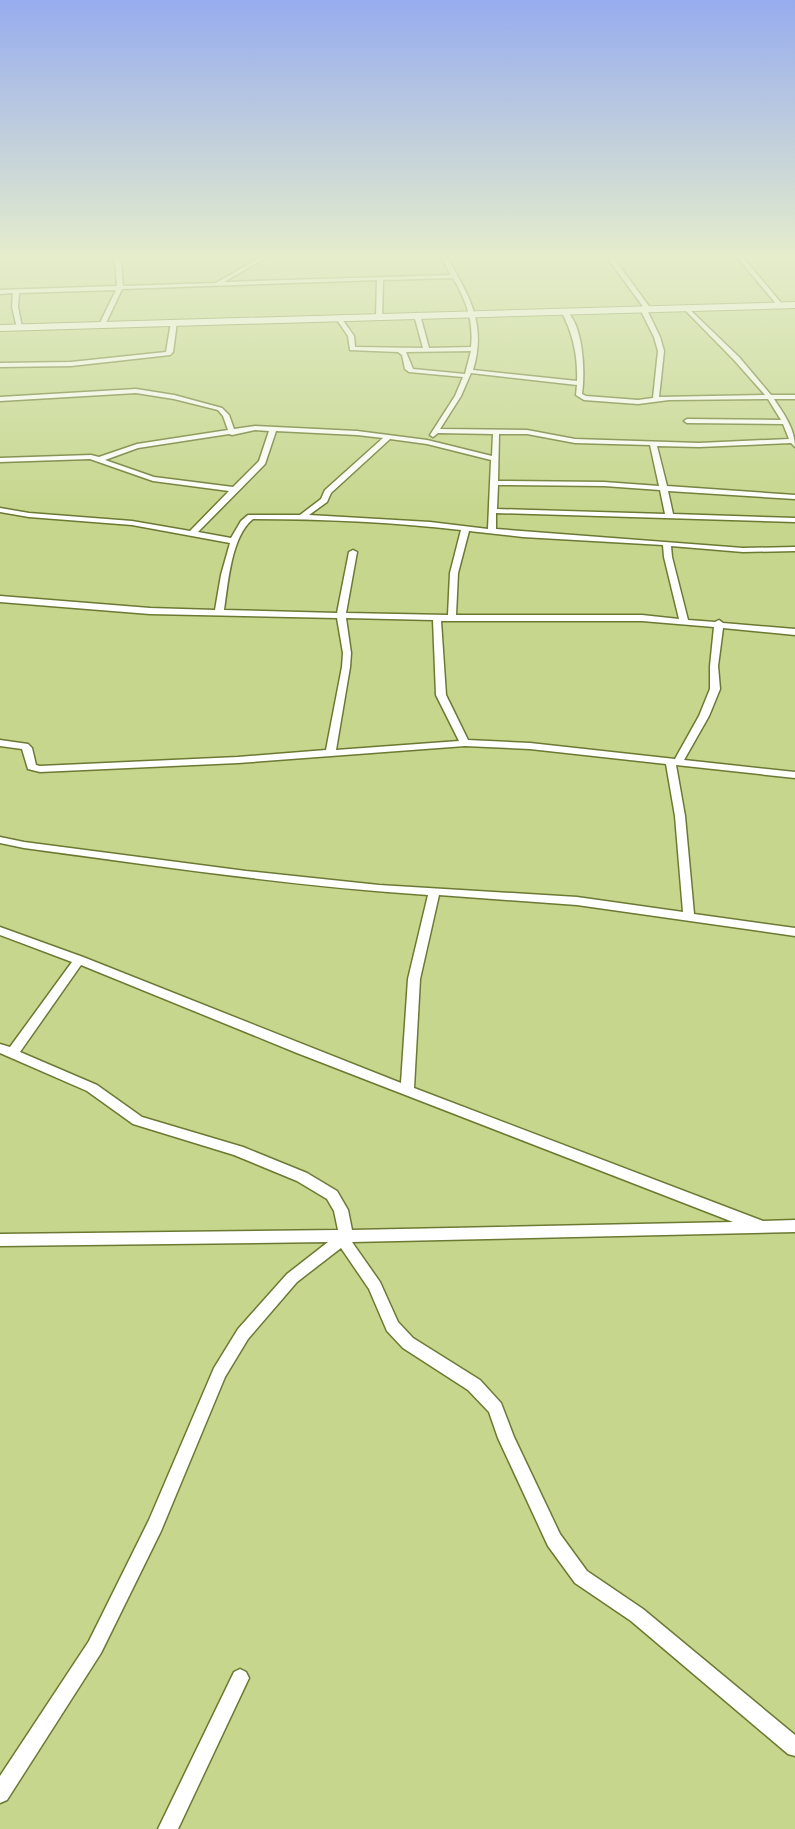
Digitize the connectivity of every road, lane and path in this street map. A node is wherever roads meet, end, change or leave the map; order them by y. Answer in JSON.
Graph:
{"nodes":[{"id":1,"x":171,"y":341,"type":"edge"},
{"id":2,"x":351,"y":341,"type":"edge"},
{"id":3,"x":425,"y":341,"type":"edge"},
{"id":4,"x":475,"y":341,"type":"edge"},
{"id":5,"x":577,"y":341,"type":"edge"},
{"id":6,"x":658,"y":341,"type":"edge"},
{"id":7,"x":719,"y":341,"type":"edge"},
{"id":8,"x":475,"y":349,"type":"junction"},
{"id":9,"x":399,"y":350,"type":"junction"},
{"id":10,"x":427,"y":350,"type":"junction"},
{"id":11,"x":0,"y":365,"type":"edge"},
{"id":12,"x":469,"y":374,"type":"junction"},
{"id":13,"x":580,"y":384,"type":"junction"},
{"id":14,"x":768,"y":396,"type":"junction"},
{"id":15,"x":795,"y":397,"type":"edge"},
{"id":16,"x":0,"y":399,"type":"edge"},
{"id":17,"x":656,"y":399,"type":"junction"},
{"id":18,"x":687,"y":421,"type":"dead end"},
{"id":19,"x":785,"y":422,"type":"junction"},
{"id":20,"x":273,"y":429,"type":"junction"},
{"id":21,"x":436,"y":430,"type":"junction"},
{"id":22,"x":792,"y":431,"type":"edge"},
{"id":23,"x":496,"y":432,"type":"junction"},
{"id":24,"x":232,"y":433,"type":"junction"},
{"id":25,"x":388,"y":437,"type":"junction"},
{"id":26,"x":427,"y":442,"type":"junction"},
{"id":27,"x":653,"y":443,"type":"junction"},
{"id":28,"x":794,"y":443,"type":"edge"},
{"id":29,"x":494,"y":459,"type":"junction"},
{"id":30,"x":0,"y":460,"type":"edge"},
{"id":31,"x":98,"y":460,"type":"junction"},
{"id":32,"x":493,"y":483,"type":"junction"},
{"id":33,"x":662,"y":489,"type":"junction"},
{"id":34,"x":236,"y":490,"type":"junction"},
{"id":35,"x":795,"y":497,"type":"edge"},
{"id":36,"x":0,"y":510,"type":"edge"},
{"id":37,"x":492,"y":510,"type":"junction"},
{"id":38,"x":302,"y":517,"type":"junction"},
{"id":39,"x":670,"y":517,"type":"junction"},
{"id":40,"x":795,"y":520,"type":"edge"},
{"id":41,"x":465,"y":530,"type":"junction"},
{"id":42,"x":492,"y":531,"type":"junction"},
{"id":43,"x":192,"y":534,"type":"junction"},
{"id":44,"x":232,"y":541,"type":"junction"},
{"id":45,"x":667,"y":543,"type":"junction"},
{"id":46,"x":795,"y":549,"type":"edge"},
{"id":47,"x":354,"y":552,"type":"dead end"},
{"id":48,"x":0,"y":599,"type":"edge"},
{"id":49,"x":219,"y":612,"type":"junction"},
{"id":50,"x":341,"y":614,"type":"junction"},
{"id":51,"x":452,"y":617,"type":"junction"},
{"id":52,"x":437,"y":618,"type":"junction"},
{"id":53,"x":684,"y":620,"type":"junction"},
{"id":54,"x":719,"y":623,"type":"junction"},
{"id":55,"x":795,"y":632,"type":"edge"},
{"id":56,"x":0,"y":743,"type":"edge"},
{"id":57,"x":464,"y":743,"type":"junction"},
{"id":58,"x":330,"y":754,"type":"junction"},
{"id":59,"x":675,"y":760,"type":"junction"},
{"id":60,"x":795,"y":775,"type":"edge"},
{"id":61,"x":0,"y":840,"type":"edge"},
{"id":62,"x":434,"y":891,"type":"junction"},
{"id":63,"x":690,"y":917,"type":"junction"},
{"id":64,"x":0,"y":931,"type":"edge"},
{"id":65,"x":795,"y":932,"type":"edge"},
{"id":66,"x":79,"y":960,"type":"junction"},
{"id":67,"x":6,"y":1051,"type":"edge"},
{"id":68,"x":407,"y":1090,"type":"junction"},
{"id":69,"x":760,"y":1226,"type":"junction"},
{"id":70,"x":795,"y":1226,"type":"edge"},
{"id":71,"x":345,"y":1238,"type":"junction"},
{"id":72,"x":0,"y":1240,"type":"edge"},
{"id":73,"x":240,"y":1678,"type":"dead end"},
{"id":74,"x":795,"y":1748,"type":"edge"},
{"id":75,"x":0,"y":1793,"type":"edge"},
{"id":76,"x":168,"y":1829,"type":"edge"}],
"edges":[{"from":1,"to":11,"type":"street"},
{"from":2,"to":9,"type":"street"},
{"from":3,"to":10,"type":"street"},
{"from":4,"to":8,"type":"street"},
{"from":5,"to":13,"type":"street"},
{"from":6,"to":17,"type":"street"},
{"from":7,"to":14,"type":"street"},
{"from":8,"to":10,"type":"street"},
{"from":8,"to":12,"type":"street"},
{"from":9,"to":10,"type":"street"},
{"from":9,"to":12,"type":"street"},
{"from":12,"to":13,"type":"street"},
{"from":12,"to":21,"type":"street"},
{"from":13,"to":17,"type":"street"},
{"from":14,"to":15,"type":"street"},
{"from":14,"to":17,"type":"street"},
{"from":14,"to":19,"type":"street"},
{"from":16,"to":24,"type":"street"},
{"from":18,"to":19,"type":"street"},
{"from":19,"to":22,"type":"street"},
{"from":20,"to":24,"type":"street"},
{"from":20,"to":25,"type":"street"},
{"from":20,"to":34,"type":"street"},
{"from":21,"to":23,"type":"street"},
{"from":21,"to":26,"type":"street"},
{"from":22,"to":28,"type":"street"},
{"from":23,"to":27,"type":"street"},
{"from":23,"to":29,"type":"street"},
{"from":24,"to":31,"type":"street"},
{"from":25,"to":26,"type":"street"},
{"from":25,"to":38,"type":"street"},
{"from":26,"to":29,"type":"street"},
{"from":27,"to":28,"type":"street"},
{"from":27,"to":33,"type":"street"},
{"from":29,"to":32,"type":"street"},
{"from":30,"to":31,"type":"street"},
{"from":31,"to":34,"type":"street"},
{"from":32,"to":33,"type":"street"},
{"from":32,"to":37,"type":"street"},
{"from":33,"to":35,"type":"street"},
{"from":33,"to":39,"type":"street"},
{"from":34,"to":43,"type":"street"},
{"from":36,"to":43,"type":"street"},
{"from":37,"to":39,"type":"street"},
{"from":37,"to":42,"type":"street"},
{"from":38,"to":41,"type":"street"},
{"from":38,"to":44,"type":"street"},
{"from":39,"to":40,"type":"street"},
{"from":41,"to":42,"type":"street"},
{"from":41,"to":51,"type":"street"},
{"from":42,"to":45,"type":"street"},
{"from":43,"to":44,"type":"street"},
{"from":44,"to":49,"type":"street"},
{"from":45,"to":46,"type":"street"},
{"from":45,"to":53,"type":"street"},
{"from":47,"to":50,"type":"street"},
{"from":48,"to":49,"type":"street"},
{"from":49,"to":50,"type":"street"},
{"from":50,"to":52,"type":"street"},
{"from":50,"to":58,"type":"street"},
{"from":51,"to":52,"type":"street"},
{"from":51,"to":53,"type":"street"},
{"from":52,"to":57,"type":"street"},
{"from":53,"to":54,"type":"street"},
{"from":54,"to":55,"type":"street"},
{"from":54,"to":59,"type":"street"},
{"from":56,"to":58,"type":"street"},
{"from":57,"to":58,"type":"street"},
{"from":57,"to":59,"type":"street"},
{"from":59,"to":60,"type":"street"},
{"from":59,"to":63,"type":"street"},
{"from":61,"to":62,"type":"street"},
{"from":62,"to":63,"type":"street"},
{"from":62,"to":68,"type":"street"},
{"from":63,"to":65,"type":"street"},
{"from":64,"to":66,"type":"street"},
{"from":66,"to":67,"type":"street"},
{"from":66,"to":68,"type":"street"},
{"from":67,"to":71,"type":"street"},
{"from":68,"to":69,"type":"street"},
{"from":69,"to":70,"type":"street"},
{"from":69,"to":71,"type":"street"},
{"from":71,"to":72,"type":"street"},
{"from":71,"to":74,"type":"street"},
{"from":71,"to":75,"type":"street"},
{"from":73,"to":76,"type":"street"}]}
